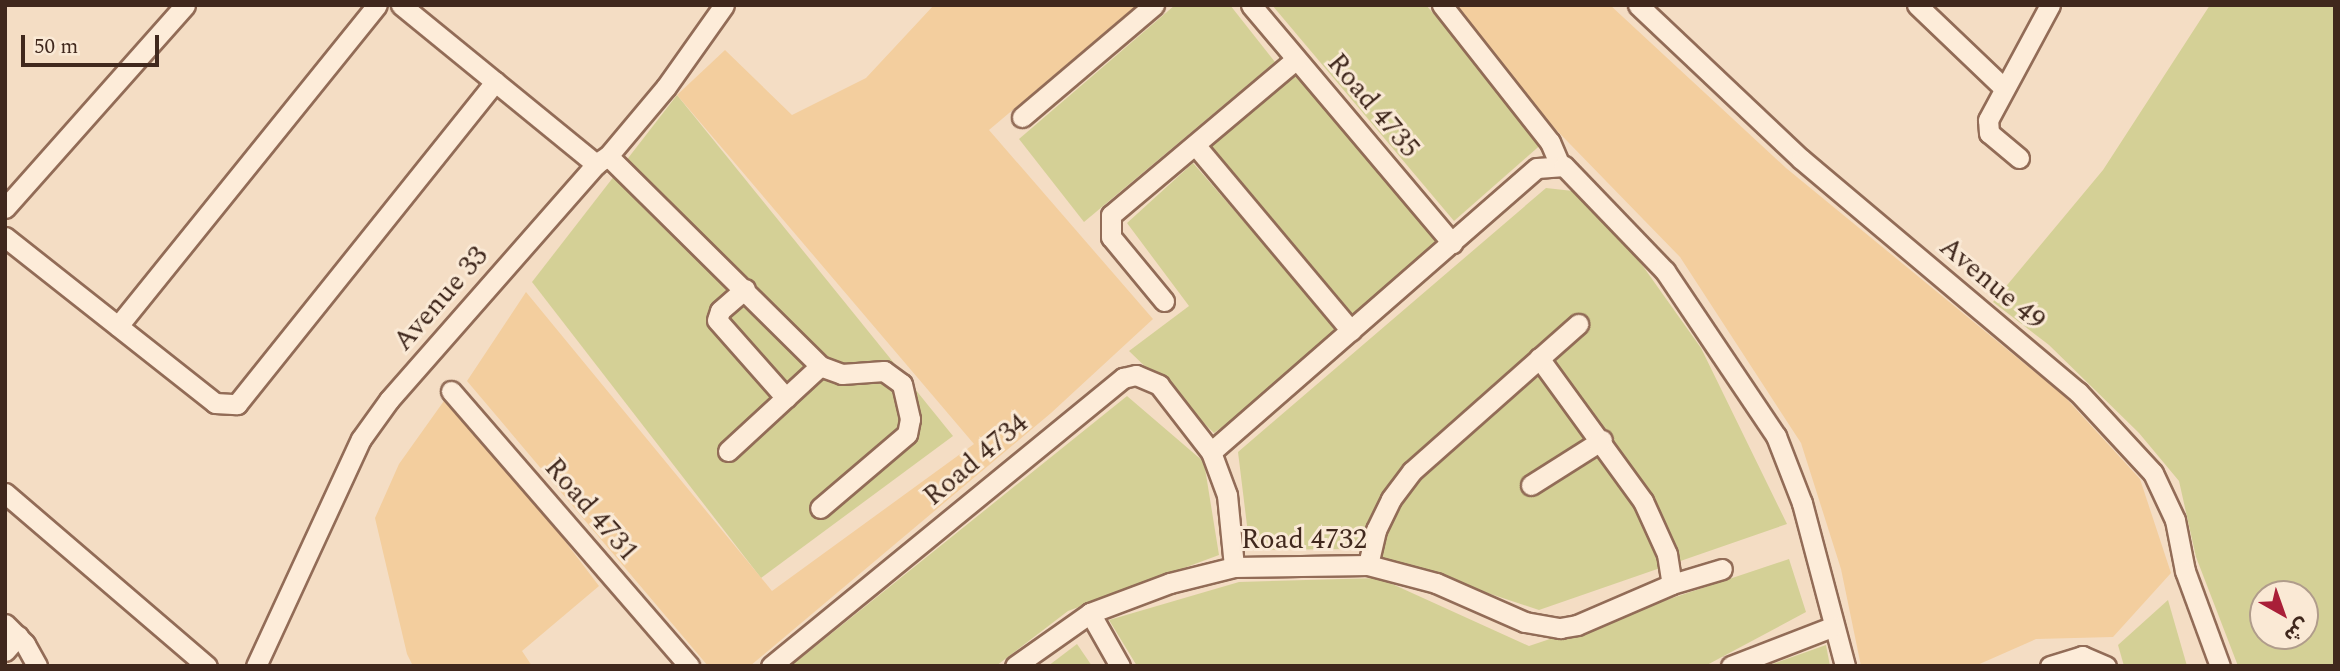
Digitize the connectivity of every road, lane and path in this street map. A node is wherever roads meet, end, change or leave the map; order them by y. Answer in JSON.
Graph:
{"nodes":[{"id":1,"x":160,"y":5,"type":"edge"},
{"id":2,"x":377,"y":5,"type":"edge"},
{"id":3,"x":401,"y":5,"type":"edge"},
{"id":4,"x":724,"y":5,"type":"edge"},
{"id":5,"x":1154,"y":5,"type":"edge"},
{"id":6,"x":1251,"y":5,"type":"edge"},
{"id":7,"x":1442,"y":5,"type":"edge"},
{"id":8,"x":1638,"y":5,"type":"edge"},
{"id":9,"x":1917,"y":5,"type":"edge"},
{"id":10,"x":2050,"y":5,"type":"edge"},
{"id":11,"x":180,"y":12,"type":"edge"},
{"id":12,"x":1296,"y":59,"type":"junction"},
{"id":13,"x":495,"y":82,"type":"junction"},
{"id":14,"x":2004,"y":88,"type":"junction"},
{"id":15,"x":1022,"y":117,"type":"dead end"},
{"id":16,"x":1196,"y":146,"type":"junction"},
{"id":17,"x":2019,"y":158,"type":"dead end"},
{"id":18,"x":602,"y":160,"type":"junction"},
{"id":19,"x":1560,"y":165,"type":"junction"},
{"id":20,"x":5,"y":208,"type":"edge"},
{"id":21,"x":5,"y":237,"type":"edge"},
{"id":22,"x":1452,"y":243,"type":"junction"},
{"id":23,"x":745,"y":289,"type":"junction"},
{"id":24,"x":1164,"y":301,"type":"dead end"},
{"id":25,"x":1578,"y":324,"type":"dead end"},
{"id":26,"x":118,"y":326,"type":"junction"},
{"id":27,"x":1351,"y":331,"type":"junction"},
{"id":28,"x":1539,"y":358,"type":"junction"},
{"id":29,"x":820,"y":366,"type":"junction"},
{"id":30,"x":451,"y":391,"type":"dead end"},
{"id":31,"x":786,"y":397,"type":"junction"},
{"id":32,"x":1602,"y":440,"type":"junction"},
{"id":33,"x":728,"y":451,"type":"dead end"},
{"id":34,"x":1211,"y":452,"type":"junction"},
{"id":35,"x":1531,"y":485,"type":"dead end"},
{"id":36,"x":5,"y":493,"type":"edge"},
{"id":37,"x":820,"y":508,"type":"dead end"},
{"id":38,"x":1368,"y":565,"type":"junction"},
{"id":39,"x":1234,"y":567,"type":"junction"},
{"id":40,"x":1722,"y":569,"type":"dead end"},
{"id":41,"x":1672,"y":584,"type":"junction"},
{"id":42,"x":1090,"y":613,"type":"junction"},
{"id":43,"x":1834,"y":626,"type":"junction"},
{"id":44,"x":10,"y":637,"type":"edge"},
{"id":45,"x":37,"y":666,"type":"edge"},
{"id":46,"x":207,"y":666,"type":"edge"},
{"id":47,"x":256,"y":666,"type":"edge"},
{"id":48,"x":689,"y":666,"type":"edge"},
{"id":49,"x":771,"y":666,"type":"edge"},
{"id":50,"x":1015,"y":666,"type":"edge"},
{"id":51,"x":1119,"y":666,"type":"edge"},
{"id":52,"x":1731,"y":666,"type":"edge"},
{"id":53,"x":1845,"y":666,"type":"edge"},
{"id":54,"x":2050,"y":666,"type":"edge"},
{"id":55,"x":2106,"y":666,"type":"edge"},
{"id":56,"x":2220,"y":666,"type":"edge"}],
"edges":[{"from":1,"to":11,"type":"street"},
{"from":2,"to":26,"type":"street"},
{"from":3,"to":13,"type":"street"},
{"from":4,"to":18,"type":"street","name":"Avenue 33"},
{"from":5,"to":15,"type":"street"},
{"from":6,"to":12,"type":"street","name":"Road 4735"},
{"from":7,"to":19,"type":"street"},
{"from":8,"to":56,"type":"street","name":"Avenue 49"},
{"from":9,"to":14,"type":"street"},
{"from":10,"to":14,"type":"street"},
{"from":11,"to":20,"type":"street"},
{"from":12,"to":16,"type":"street"},
{"from":12,"to":22,"type":"street","name":"Road 4735"},
{"from":13,"to":18,"type":"street"},
{"from":13,"to":26,"type":"street"},
{"from":14,"to":17,"type":"street"},
{"from":16,"to":24,"type":"street"},
{"from":16,"to":27,"type":"street"},
{"from":18,"to":23,"type":"street"},
{"from":18,"to":47,"type":"street","name":"Avenue 33"},
{"from":19,"to":22,"type":"street"},
{"from":19,"to":43,"type":"street"},
{"from":21,"to":26,"type":"street"},
{"from":22,"to":27,"type":"street"},
{"from":23,"to":29,"type":"street"},
{"from":23,"to":31,"type":"street"},
{"from":25,"to":28,"type":"street"},
{"from":27,"to":34,"type":"street"},
{"from":28,"to":32,"type":"street"},
{"from":28,"to":38,"type":"street"},
{"from":29,"to":31,"type":"street"},
{"from":29,"to":37,"type":"street"},
{"from":30,"to":48,"type":"street","name":"Road 4731"},
{"from":31,"to":33,"type":"street"},
{"from":32,"to":35,"type":"street"},
{"from":32,"to":41,"type":"street"},
{"from":34,"to":39,"type":"street","name":"Road 4734"},
{"from":34,"to":49,"type":"street","name":"Road 4734"},
{"from":36,"to":46,"type":"street"},
{"from":38,"to":39,"type":"street","name":"Road 4732"},
{"from":38,"to":41,"type":"street","name":"Road 4732"},
{"from":39,"to":42,"type":"street","name":"Road 4732"},
{"from":40,"to":41,"type":"street","name":"Road 4732"},
{"from":42,"to":50,"type":"street","name":"Road 4732"},
{"from":42,"to":51,"type":"street"},
{"from":43,"to":52,"type":"street"},
{"from":43,"to":53,"type":"street"},
{"from":44,"to":45,"type":"street"},
{"from":54,"to":55,"type":"street"}]}
